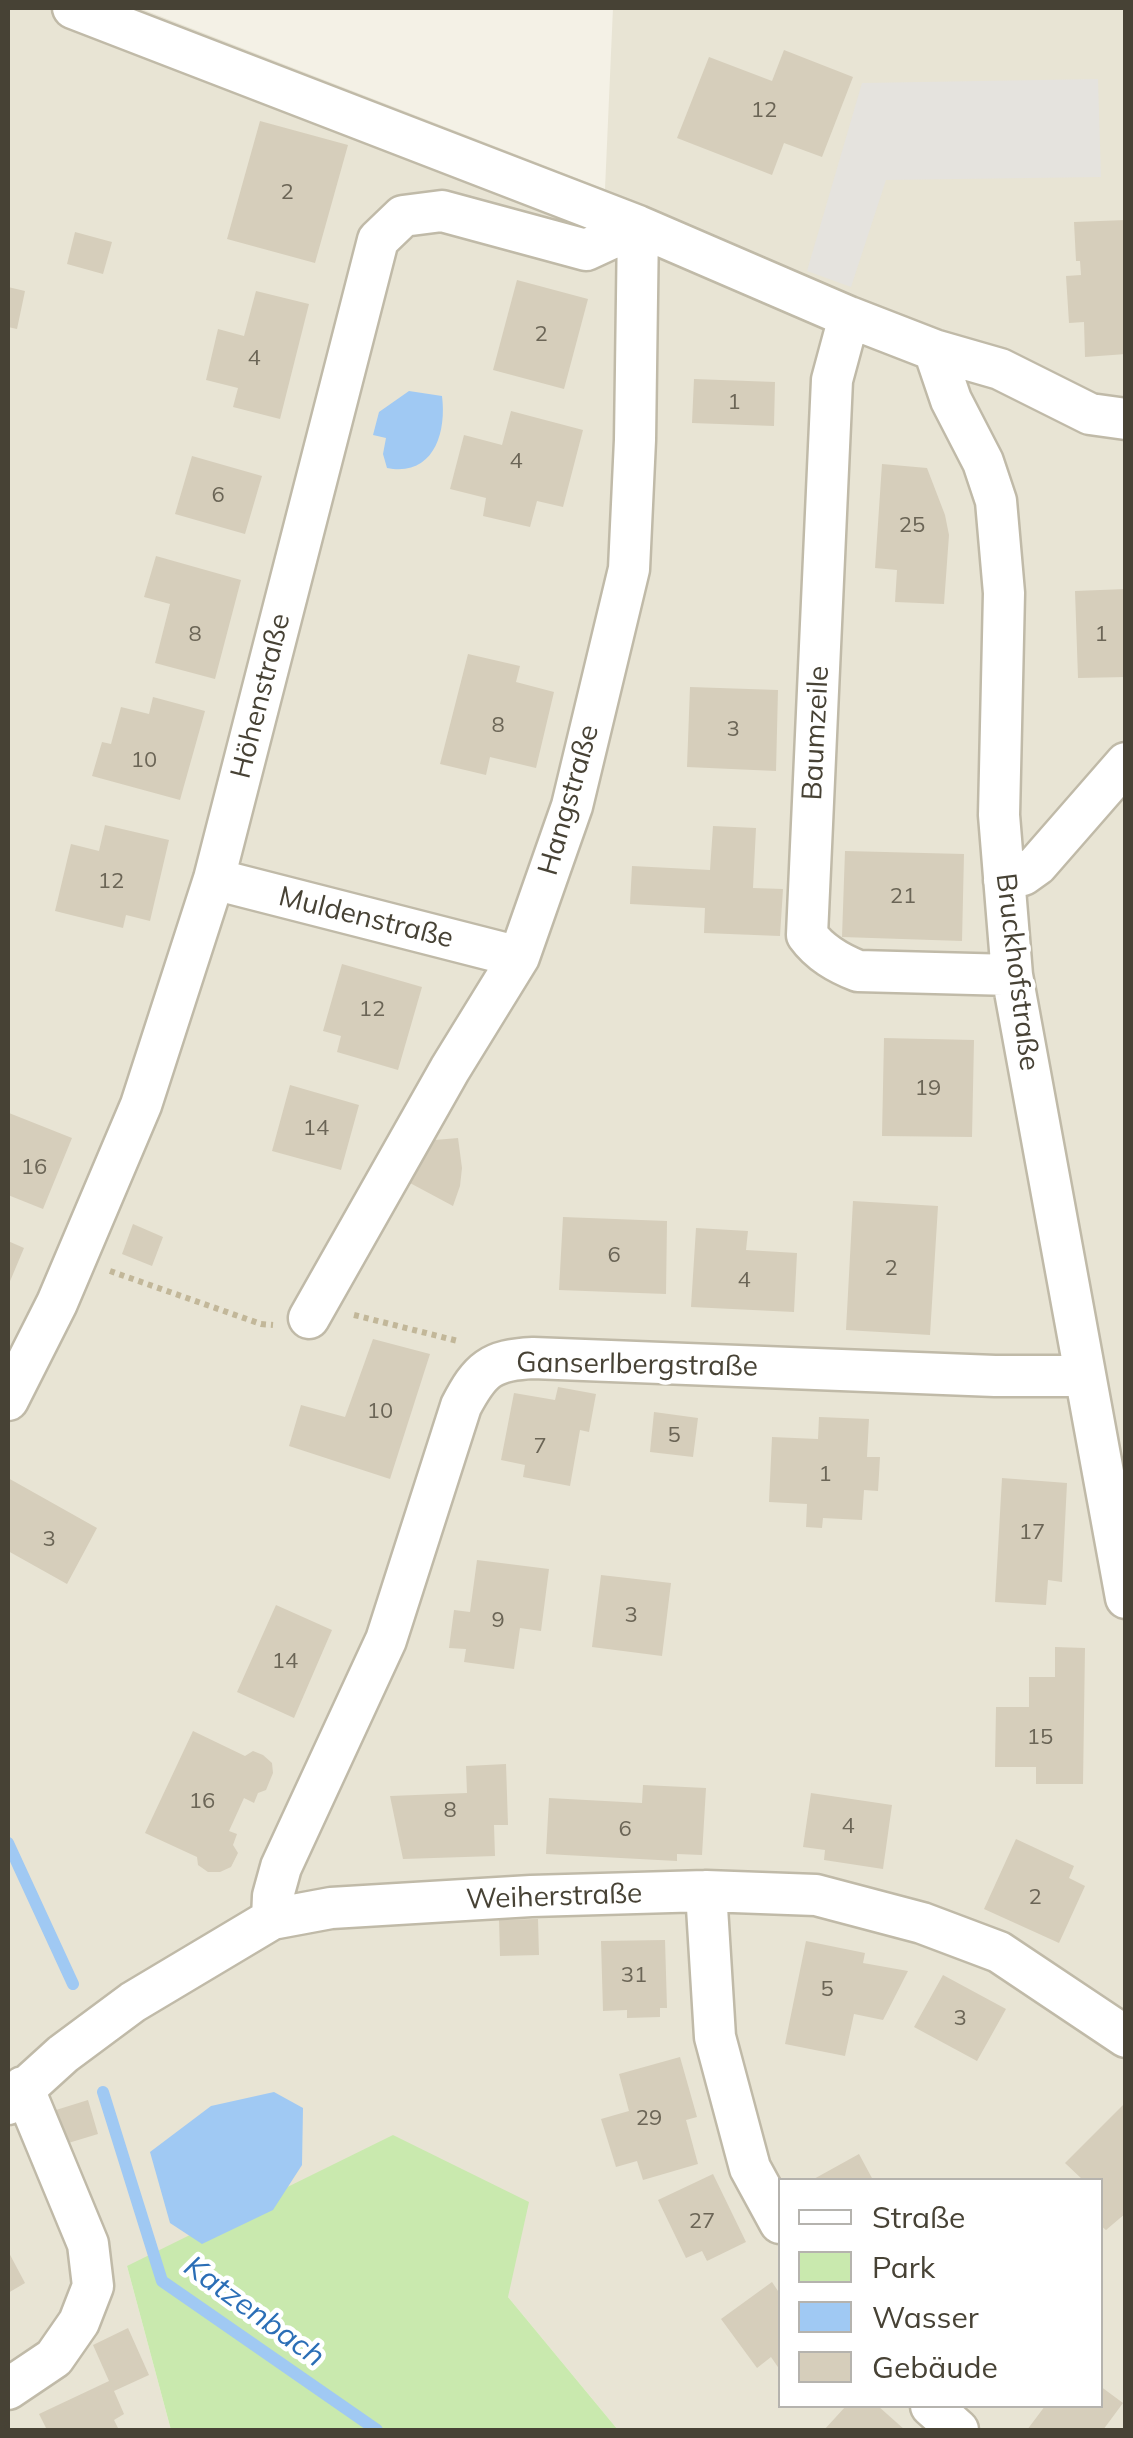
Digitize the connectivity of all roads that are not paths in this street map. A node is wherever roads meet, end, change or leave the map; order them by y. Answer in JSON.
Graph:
{"nodes":[{"id":1,"x":73,"y":8,"type":"edge"},
{"id":2,"x":638,"y":226,"type":"junction"},
{"id":3,"x":849,"y":316,"type":"junction"},
{"id":4,"x":934,"y":350,"type":"junction"},
{"id":5,"x":1126,"y":418,"type":"edge"},
{"id":6,"x":1126,"y":763,"type":"edge"},
{"id":7,"x":214,"y":880,"type":"junction"},
{"id":8,"x":1004,"y":880,"type":"junction"},
{"id":9,"x":519,"y":956,"type":"junction"},
{"id":10,"x":1012,"y":975,"type":"junction"},
{"id":11,"x":309,"y":1318,"type":"dead end"},
{"id":12,"x":1084,"y":1376,"type":"junction"},
{"id":13,"x":8,"y":1400,"type":"edge"},
{"id":14,"x":1126,"y":1598,"type":"edge"},
{"id":15,"x":706,"y":1891,"type":"junction"},
{"id":16,"x":272,"y":1919,"type":"junction"},
{"id":17,"x":1126,"y":2037,"type":"edge"},
{"id":18,"x":16,"y":2096,"type":"edge"},
{"id":19,"x":778,"y":2219,"type":"edge"},
{"id":20,"x":8,"y":2389,"type":"edge"},
{"id":21,"x":933,"y":2408,"type":"edge"},
{"id":22,"x":958,"y":2430,"type":"edge"}],
"edges":[{"from":1,"to":2,"type":"street"},
{"from":2,"to":3,"type":"street"},
{"from":2,"to":7,"type":"street","name":"Höhenstraße"},
{"from":2,"to":9,"type":"street","name":"Hangstraße"},
{"from":3,"to":4,"type":"street"},
{"from":3,"to":10,"type":"street","name":"Baumzeile"},
{"from":4,"to":5,"type":"street"},
{"from":4,"to":8,"type":"street","name":"Bruckhofstraße"},
{"from":6,"to":8,"type":"street"},
{"from":7,"to":9,"type":"street","name":"Muldenstraße"},
{"from":7,"to":13,"type":"street","name":"Höhenstraße"},
{"from":8,"to":10,"type":"street","name":"Bruckhofstraße"},
{"from":9,"to":11,"type":"street","name":"Hangstraße"},
{"from":10,"to":12,"type":"street","name":"Bruckhofstraße"},
{"from":12,"to":14,"type":"street","name":"Bruckhofstraße"},
{"from":12,"to":16,"type":"street","name":"Ganserlbergstraße"},
{"from":15,"to":16,"type":"street","name":"Weiherstraße"},
{"from":15,"to":17,"type":"street","name":"Weiherstraße"},
{"from":15,"to":19,"type":"street"},
{"from":16,"to":18,"type":"street","name":"Weiherstraße"},
{"from":18,"to":20,"type":"street"},
{"from":21,"to":22,"type":"street"}]}
